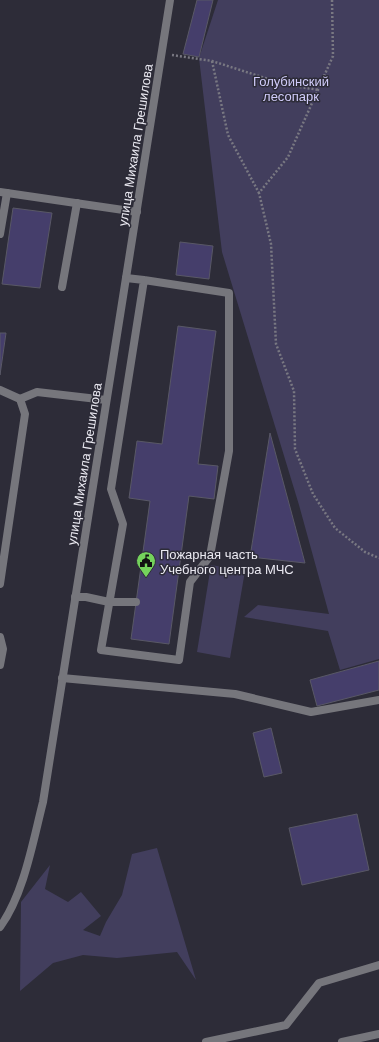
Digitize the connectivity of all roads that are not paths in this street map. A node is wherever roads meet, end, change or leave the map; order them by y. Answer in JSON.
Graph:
{"nodes":[{"id":1,"x":170,"y":0,"type":"edge"},
{"id":2,"x":3,"y":192,"type":"edge"},
{"id":3,"x":77,"y":203,"type":"junction"},
{"id":4,"x":137,"y":212,"type":"junction"},
{"id":5,"x":0,"y":234,"type":"edge"},
{"id":6,"x":126,"y":278,"type":"junction"},
{"id":7,"x":144,"y":280,"type":"junction"},
{"id":8,"x":62,"y":287,"type":"dead end"},
{"id":9,"x":0,"y":390,"type":"edge"},
{"id":10,"x":20,"y":399,"type":"junction"},
{"id":11,"x":106,"y":400,"type":"junction"},
{"id":12,"x":0,"y":584,"type":"edge"},
{"id":13,"x":75,"y":597,"type":"junction"},
{"id":14,"x":109,"y":602,"type":"junction"},
{"id":15,"x":136,"y":602,"type":"dead end"},
{"id":16,"x":0,"y":637,"type":"edge"},
{"id":17,"x":0,"y":665,"type":"edge"},
{"id":18,"x":62,"y":678,"type":"junction"},
{"id":19,"x":379,"y":700,"type":"edge"},
{"id":20,"x":0,"y":927,"type":"edge"},
{"id":21,"x":379,"y":965,"type":"edge"},
{"id":22,"x":379,"y":1034,"type":"edge"},
{"id":23,"x":206,"y":1042,"type":"edge"},
{"id":24,"x":342,"y":1042,"type":"edge"}],
"edges":[{"from":1,"to":4,"type":"street","name":"улица Михаила Грешилова"},
{"from":2,"to":3,"type":"street"},
{"from":2,"to":5,"type":"street"},
{"from":3,"to":4,"type":"street"},
{"from":3,"to":8,"type":"street"},
{"from":4,"to":6,"type":"street","name":"улица Михаила Грешилова"},
{"from":6,"to":7,"type":"street"},
{"from":6,"to":11,"type":"street","name":"улица Михаила Грешилова"},
{"from":7,"to":14,"type":"street"},
{"from":7,"to":14,"type":"street"},
{"from":9,"to":10,"type":"street"},
{"from":10,"to":11,"type":"street"},
{"from":10,"to":12,"type":"street"},
{"from":11,"to":13,"type":"street","name":"улица Михаила Грешилова"},
{"from":13,"to":14,"type":"street"},
{"from":13,"to":18,"type":"street","name":"улица Михаила Грешилова"},
{"from":14,"to":15,"type":"street"},
{"from":16,"to":17,"type":"street"},
{"from":18,"to":19,"type":"street"},
{"from":18,"to":20,"type":"street","name":"улица Михаила Грешилова"},
{"from":21,"to":23,"type":"street"},
{"from":22,"to":24,"type":"street"}]}
